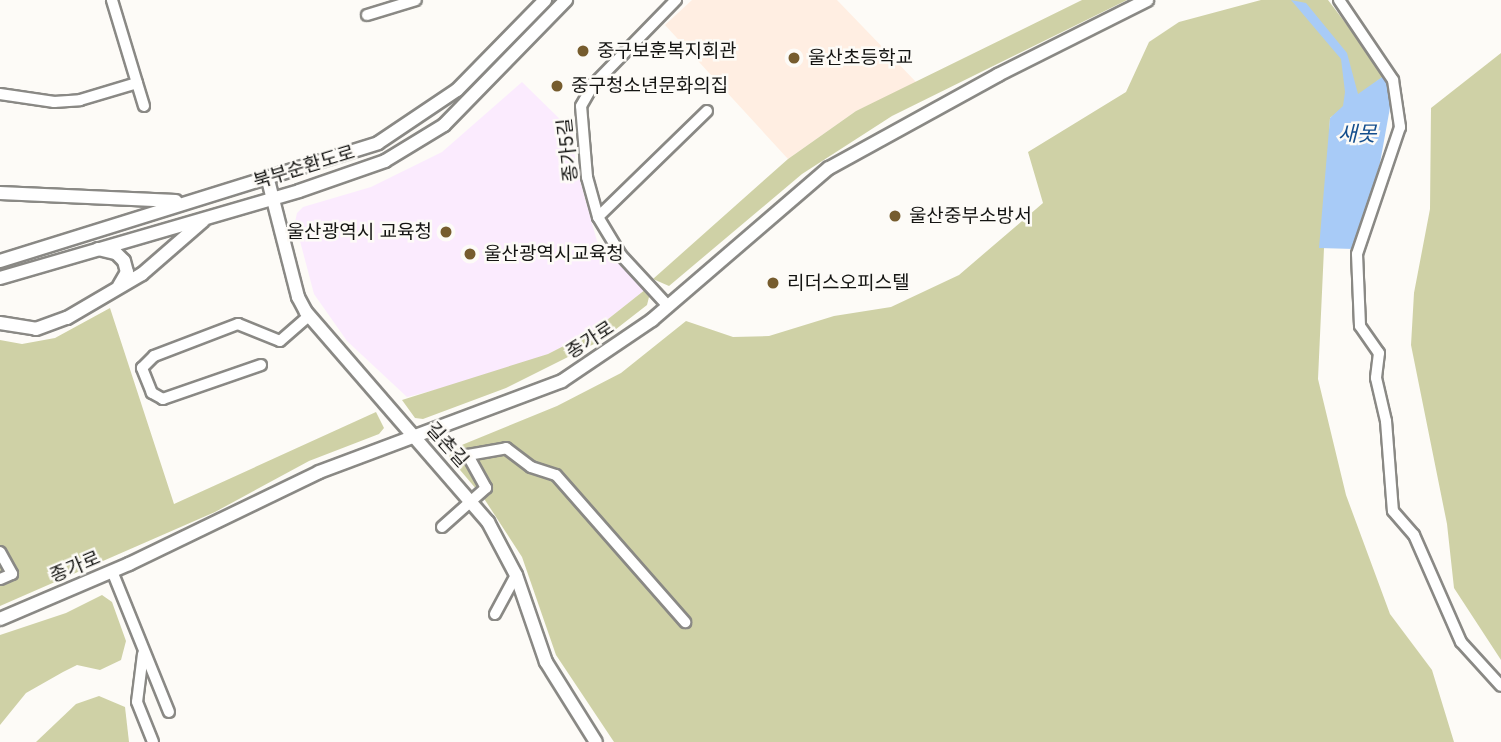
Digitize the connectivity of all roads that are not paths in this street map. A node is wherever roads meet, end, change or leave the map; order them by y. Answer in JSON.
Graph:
{"nodes":[{"id":1,"x":112,"y":0,"type":"edge"},
{"id":2,"x":416,"y":0,"type":"edge"},
{"id":3,"x":545,"y":0,"type":"edge"},
{"id":4,"x":566,"y":0,"type":"edge"},
{"id":5,"x":676,"y":0,"type":"edge"},
{"id":6,"x":1147,"y":0,"type":"edge"},
{"id":7,"x":1339,"y":0,"type":"edge"},
{"id":8,"x":367,"y":15,"type":"dead end"},
{"id":9,"x":137,"y":83,"type":"junction"},
{"id":10,"x":0,"y":94,"type":"edge"},
{"id":11,"x":144,"y":106,"type":"dead end"},
{"id":12,"x":707,"y":111,"type":"dead end"},
{"id":13,"x":268,"y":180,"type":"junction"},
{"id":14,"x":0,"y":193,"type":"edge"},
{"id":15,"x":201,"y":198,"type":"junction"},
{"id":16,"x":273,"y":198,"type":"junction"},
{"id":17,"x":221,"y":212,"type":"junction"},
{"id":18,"x":598,"y":217,"type":"junction"},
{"id":19,"x":88,"y":249,"type":"junction"},
{"id":20,"x":0,"y":261,"type":"edge"},
{"id":21,"x":0,"y":278,"type":"edge"},
{"id":22,"x":114,"y":292,"type":"junction"},
{"id":23,"x":668,"y":306,"type":"junction"},
{"id":24,"x":309,"y":316,"type":"junction"},
{"id":25,"x":0,"y":323,"type":"edge"},
{"id":26,"x":270,"y":337,"type":"junction"},
{"id":27,"x":259,"y":341,"type":"dead end"},
{"id":28,"x":261,"y":365,"type":"dead end"},
{"id":29,"x":414,"y":438,"type":"junction"},
{"id":30,"x":470,"y":499,"type":"junction"},
{"id":31,"x":442,"y":527,"type":"dead end"},
{"id":32,"x":0,"y":552,"type":"edge"},
{"id":33,"x":112,"y":572,"type":"junction"},
{"id":34,"x":516,"y":575,"type":"junction"},
{"id":35,"x":0,"y":579,"type":"edge"},
{"id":36,"x":495,"y":614,"type":"dead end"},
{"id":37,"x":0,"y":619,"type":"edge"},
{"id":38,"x":685,"y":622,"type":"dead end"},
{"id":39,"x":143,"y":653,"type":"junction"},
{"id":40,"x":1501,"y":686,"type":"edge"},
{"id":41,"x":169,"y":712,"type":"dead end"},
{"id":42,"x":153,"y":742,"type":"edge"},
{"id":43,"x":596,"y":742,"type":"edge"}],
"edges":[{"from":1,"to":9,"type":"street"},
{"from":2,"to":8,"type":"street"},
{"from":3,"to":13,"type":"main road","name":"북부순환도로"},
{"from":4,"to":16,"type":"main road","name":"북부순환도로"},
{"from":5,"to":18,"type":"street","name":"종가5길"},
{"from":6,"to":23,"type":"main road","name":"종가로"},
{"from":7,"to":40,"type":"street"},
{"from":9,"to":10,"type":"street"},
{"from":9,"to":11,"type":"street"},
{"from":12,"to":18,"type":"street"},
{"from":13,"to":15,"type":"main road","name":"북부순환도로"},
{"from":13,"to":16,"type":"main road","name":"길촌길"},
{"from":14,"to":15,"type":"main road"},
{"from":15,"to":20,"type":"main road","name":"북부순환도로"},
{"from":16,"to":17,"type":"main road","name":"북부순환도로"},
{"from":16,"to":24,"type":"main road","name":"길촌길"},
{"from":17,"to":19,"type":"main road","name":"북부순환도로"},
{"from":17,"to":22,"type":"main road"},
{"from":18,"to":23,"type":"street","name":"종가5길"},
{"from":19,"to":21,"type":"main road","name":"북부순환도로"},
{"from":19,"to":22,"type":"main road"},
{"from":22,"to":25,"type":"main road"},
{"from":23,"to":29,"type":"main road","name":"종가로"},
{"from":24,"to":26,"type":"street"},
{"from":24,"to":29,"type":"main road","name":"길촌길"},
{"from":26,"to":27,"type":"street"},
{"from":26,"to":28,"type":"street"},
{"from":29,"to":30,"type":"main road","name":"길촌길"},
{"from":29,"to":33,"type":"main road","name":"종가로"},
{"from":30,"to":31,"type":"street"},
{"from":30,"to":34,"type":"main road","name":"길촌길"},
{"from":30,"to":38,"type":"street"},
{"from":32,"to":35,"type":"street"},
{"from":33,"to":37,"type":"main road","name":"종가로"},
{"from":33,"to":39,"type":"street"},
{"from":34,"to":36,"type":"street"},
{"from":34,"to":43,"type":"main road","name":"길촌길"},
{"from":39,"to":41,"type":"street"},
{"from":39,"to":42,"type":"street"}]}
